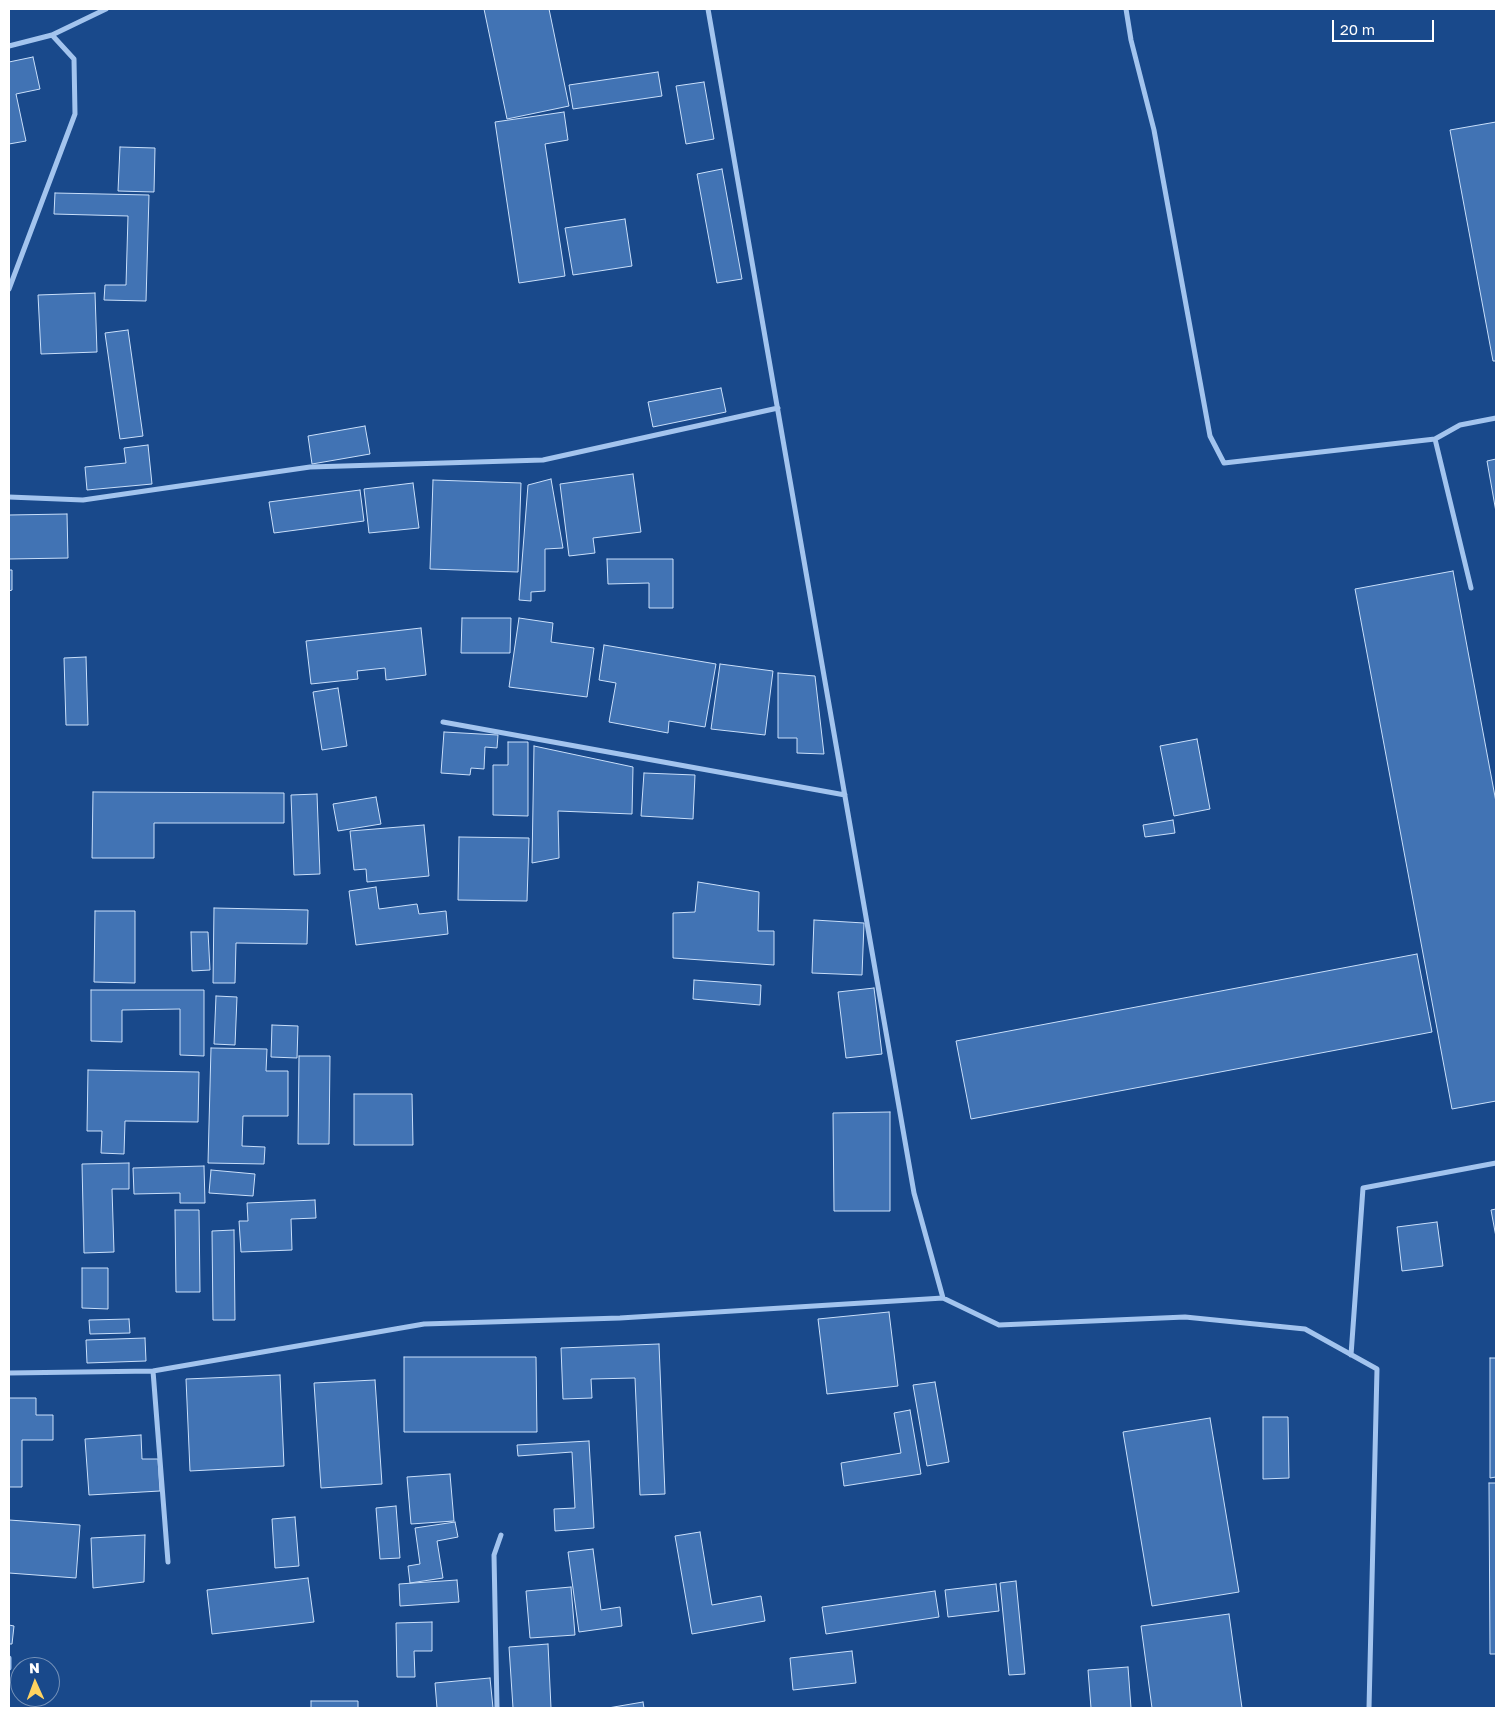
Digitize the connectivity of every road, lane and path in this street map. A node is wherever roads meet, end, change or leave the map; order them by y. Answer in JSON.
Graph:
{"nodes":[{"id":1,"x":106,"y":9,"type":"edge"},
{"id":2,"x":708,"y":9,"type":"edge"},
{"id":3,"x":1126,"y":9,"type":"edge"},
{"id":4,"x":52,"y":35,"type":"junction"},
{"id":5,"x":9,"y":46,"type":"edge"},
{"id":6,"x":9,"y":289,"type":"edge"},
{"id":7,"x":778,"y":408,"type":"junction"},
{"id":8,"x":1496,"y":418,"type":"edge"},
{"id":9,"x":1435,"y":439,"type":"junction"},
{"id":10,"x":9,"y":497,"type":"edge"},
{"id":11,"x":1471,"y":588,"type":"dead end"},
{"id":12,"x":443,"y":722,"type":"dead end"},
{"id":13,"x":845,"y":795,"type":"junction"},
{"id":14,"x":1496,"y":1163,"type":"edge"},
{"id":15,"x":942,"y":1298,"type":"junction"},
{"id":16,"x":1351,"y":1355,"type":"junction"},
{"id":17,"x":153,"y":1370,"type":"junction"},
{"id":18,"x":9,"y":1373,"type":"edge"},
{"id":19,"x":501,"y":1535,"type":"dead end"},
{"id":20,"x":168,"y":1562,"type":"dead end"},
{"id":21,"x":9,"y":1658,"type":"edge"},
{"id":22,"x":9,"y":1668,"type":"edge"},
{"id":23,"x":497,"y":1708,"type":"edge"},
{"id":24,"x":1369,"y":1708,"type":"edge"}],
"edges":[{"from":1,"to":4,"type":"street"},
{"from":2,"to":7,"type":"street"},
{"from":3,"to":9,"type":"street"},
{"from":4,"to":5,"type":"street"},
{"from":4,"to":6,"type":"street"},
{"from":7,"to":10,"type":"street"},
{"from":7,"to":13,"type":"street"},
{"from":8,"to":9,"type":"street"},
{"from":9,"to":11,"type":"street"},
{"from":12,"to":13,"type":"street"},
{"from":13,"to":15,"type":"street"},
{"from":14,"to":16,"type":"street"},
{"from":15,"to":16,"type":"street"},
{"from":15,"to":17,"type":"street"},
{"from":16,"to":24,"type":"street"},
{"from":17,"to":18,"type":"street"},
{"from":17,"to":20,"type":"street"},
{"from":19,"to":23,"type":"street"},
{"from":21,"to":22,"type":"street"}]}
